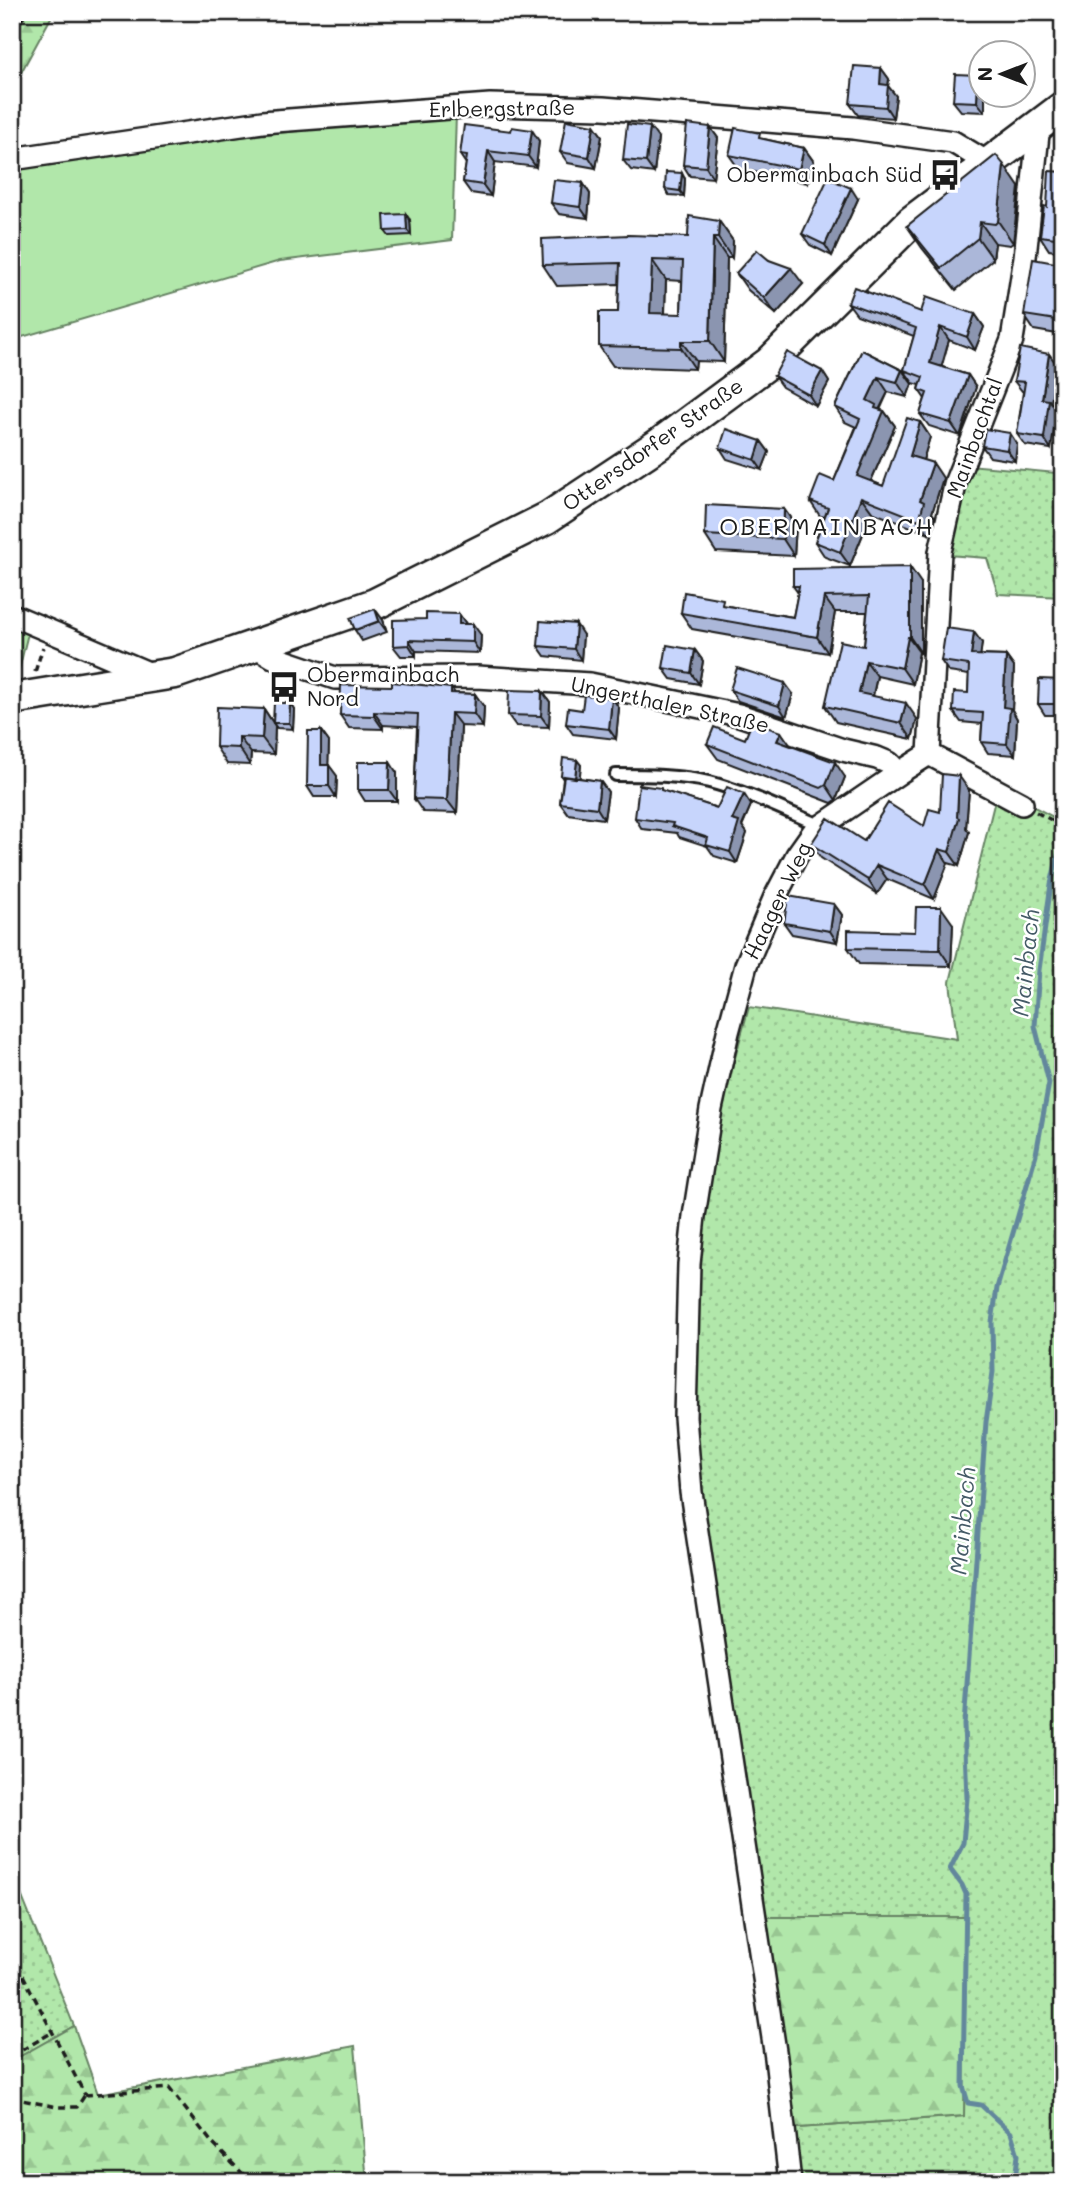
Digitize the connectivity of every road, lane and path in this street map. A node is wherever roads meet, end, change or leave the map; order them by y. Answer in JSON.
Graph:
{"nodes":[{"id":1,"x":28,"y":12,"type":"edge"},
{"id":2,"x":12,"y":31,"type":"edge"},
{"id":3,"x":1063,"y":107,"type":"edge"},
{"id":4,"x":1039,"y":125,"type":"junction"},
{"id":5,"x":12,"y":159,"type":"edge"},
{"id":6,"x":988,"y":163,"type":"junction"},
{"id":7,"x":12,"y":615,"type":"edge"},
{"id":8,"x":255,"y":646,"type":"junction"},
{"id":9,"x":166,"y":675,"type":"junction"},
{"id":10,"x":12,"y":699,"type":"edge"},
{"id":11,"x":929,"y":754,"type":"junction"},
{"id":12,"x":899,"y":773,"type":"junction"},
{"id":13,"x":616,"y":775,"type":"dead end"},
{"id":14,"x":1023,"y":804,"type":"joint"},
{"id":15,"x":821,"y":826,"type":"junction"},
{"id":16,"x":1063,"y":827,"type":"edge"},
{"id":17,"x":12,"y":1954,"type":"edge"},
{"id":18,"x":51,"y":2033,"type":"junction"},
{"id":19,"x":12,"y":2056,"type":"edge"},
{"id":20,"x":85,"y":2095,"type":"junction"},
{"id":21,"x":12,"y":2098,"type":"edge"},
{"id":22,"x":251,"y":2182,"type":"edge"},
{"id":23,"x":790,"y":2182,"type":"edge"}],
"edges":[{"from":1,"to":2,"type":"path"},
{"from":3,"to":4,"type":"main road","name":"Ottersdorfer Straße"},
{"from":4,"to":6,"type":"main road","name":"Ottersdorfer Straße"},
{"from":4,"to":11,"type":"street","name":"Mainbachtal"},
{"from":5,"to":6,"type":"street","name":"Erlbergstraße"},
{"from":6,"to":8,"type":"main road","name":"Ottersdorfer Straße"},
{"from":7,"to":9,"type":"street"},
{"from":8,"to":9,"type":"main road","name":"Ottersdorfer Straße"},
{"from":8,"to":12,"type":"street","name":"Ungerthaler Straße"},
{"from":9,"to":10,"type":"main road","name":"Ottersdorfer Straße"},
{"from":11,"to":12,"type":"street"},
{"from":11,"to":14,"type":"street"},
{"from":12,"to":15,"type":"street","name":"Haager Weg"},
{"from":13,"to":15,"type":"lane"},
{"from":14,"to":16,"type":"path"},
{"from":15,"to":23,"type":"street","name":"Haager Weg"},
{"from":17,"to":18,"type":"path"},
{"from":18,"to":19,"type":"path"},
{"from":18,"to":20,"type":"path"},
{"from":20,"to":21,"type":"path"},
{"from":20,"to":22,"type":"path"}]}
